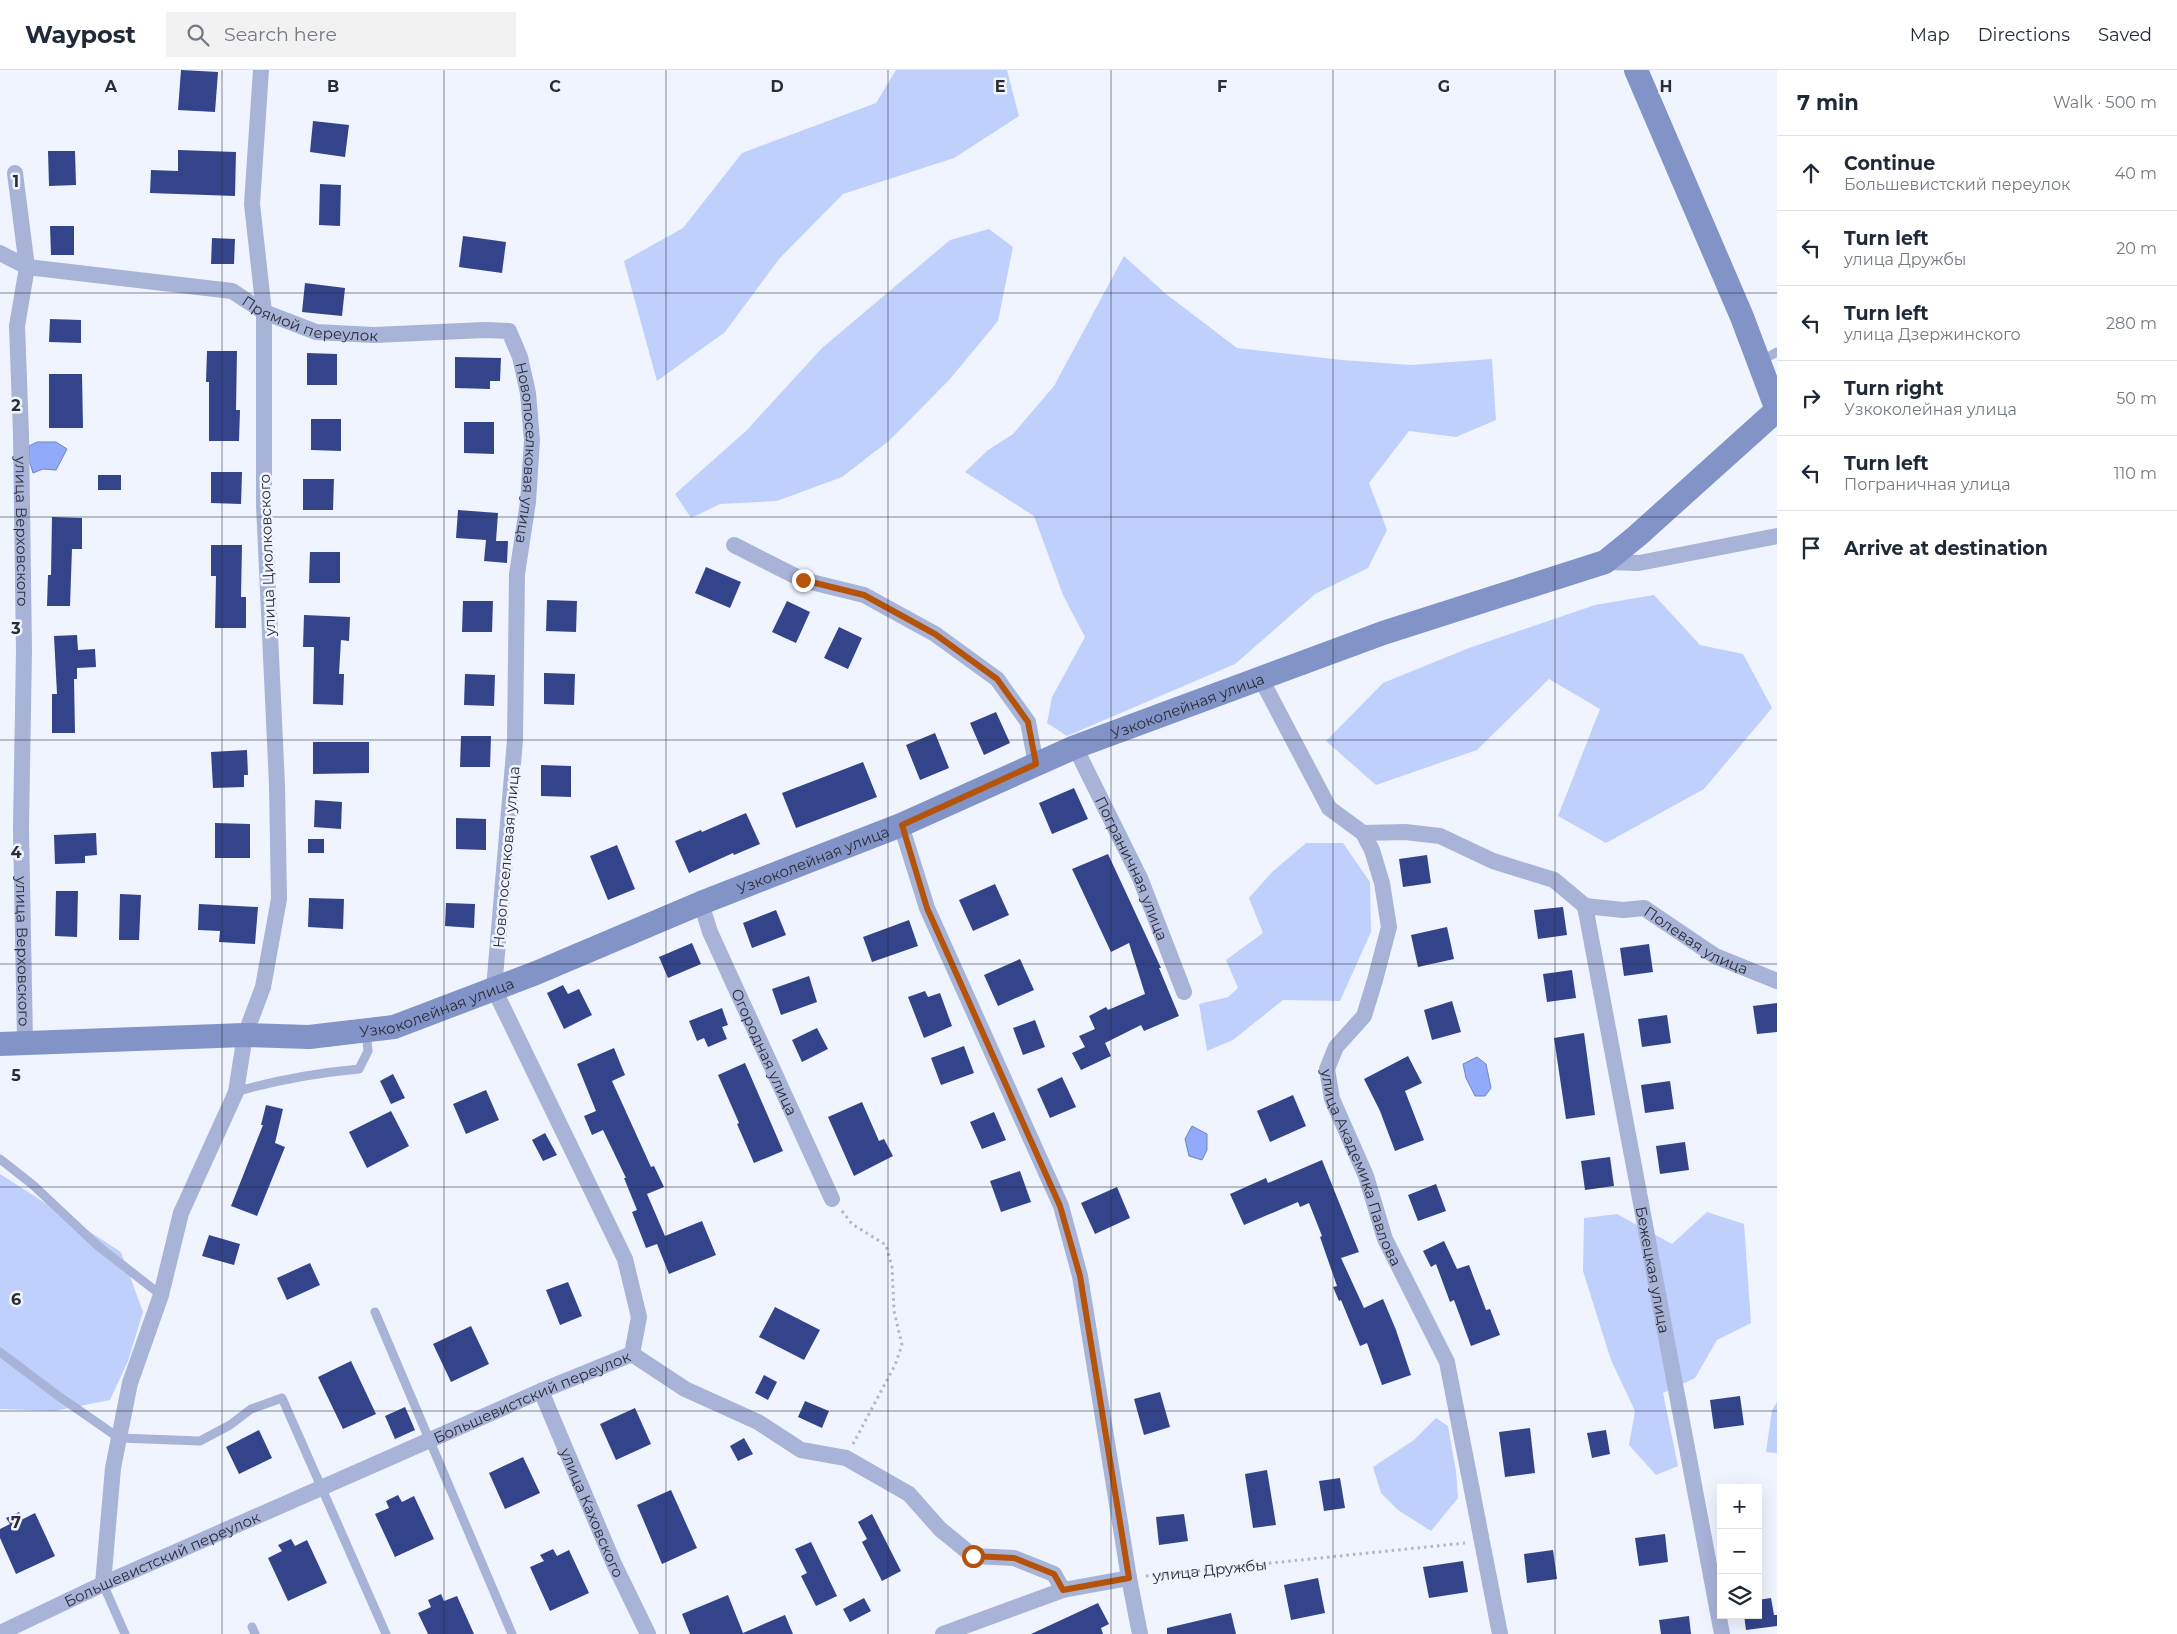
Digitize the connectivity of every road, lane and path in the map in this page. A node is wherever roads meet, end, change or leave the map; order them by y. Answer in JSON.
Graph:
{"nodes":[{"id":1,"x":261,"y":70,"type":"edge"},
{"id":2,"x":1636,"y":70,"type":"edge"},
{"id":3,"x":15,"y":173,"type":"dead end"},
{"id":4,"x":0,"y":253,"type":"edge"},
{"id":5,"x":27,"y":267,"type":"junction"},
{"id":6,"x":264,"y":312,"type":"junction"},
{"id":7,"x":509,"y":331,"type":"joint"},
{"id":8,"x":1768,"y":357,"type":"edge"},
{"id":9,"x":1777,"y":410,"type":"edge"},
{"id":10,"x":1777,"y":536,"type":"edge"},
{"id":11,"x":734,"y":545,"type":"dead end"},
{"id":12,"x":1604,"y":562,"type":"junction"},
{"id":13,"x":1260,"y":677,"type":"junction"},
{"id":14,"x":1075,"y":747,"type":"junction"},
{"id":15,"x":1036,"y":764,"type":"junction"},
{"id":16,"x":902,"y":825,"type":"junction"},
{"id":17,"x":1363,"y":833,"type":"junction"},
{"id":18,"x":701,"y":903,"type":"junction"},
{"id":19,"x":1584,"y":906,"type":"junction"},
{"id":20,"x":1777,"y":981,"type":"edge"},
{"id":21,"x":494,"y":989,"type":"junction"},
{"id":22,"x":1184,"y":992,"type":"dead end"},
{"id":23,"x":366,"y":1030,"type":"junction"},
{"id":24,"x":245,"y":1035,"type":"junction"},
{"id":25,"x":25,"y":1042,"type":"junction"},
{"id":26,"x":0,"y":1044,"type":"edge"},
{"id":27,"x":236,"y":1092,"type":"junction"},
{"id":28,"x":0,"y":1159,"type":"edge"},
{"id":29,"x":832,"y":1199,"type":"joint"},
{"id":30,"x":161,"y":1295,"type":"junction"},
{"id":31,"x":376,"y":1312,"type":"dead end"},
{"id":32,"x":0,"y":1352,"type":"edge"},
{"id":33,"x":632,"y":1354,"type":"junction"},
{"id":34,"x":541,"y":1391,"type":"junction"},
{"id":35,"x":119,"y":1438,"type":"junction"},
{"id":36,"x":430,"y":1440,"type":"junction"},
{"id":37,"x":846,"y":1458,"type":"junction"},
{"id":38,"x":322,"y":1487,"type":"junction"},
{"id":39,"x":1483,"y":1541,"type":"junction"},
{"id":40,"x":1129,"y":1578,"type":"junction"},
{"id":41,"x":103,"y":1584,"type":"junction"},
{"id":42,"x":1063,"y":1590,"type":"junction"},
{"id":43,"x":0,"y":1634,"type":"edge"},
{"id":44,"x":124,"y":1634,"type":"edge"},
{"id":45,"x":386,"y":1634,"type":"edge"},
{"id":46,"x":512,"y":1634,"type":"edge"},
{"id":47,"x":648,"y":1634,"type":"edge"},
{"id":48,"x":944,"y":1634,"type":"edge"},
{"id":49,"x":1140,"y":1634,"type":"edge"},
{"id":50,"x":1500,"y":1634,"type":"edge"},
{"id":51,"x":1722,"y":1634,"type":"edge"}],
"edges":[{"from":1,"to":6,"type":"street","name":"улица Циолковского"},
{"from":2,"to":8,"type":"street"},
{"from":3,"to":5,"type":"street","name":"улица Верховского"},
{"from":4,"to":5,"type":"street","name":"Прямой переулок"},
{"from":5,"to":6,"type":"street","name":"Прямой переулок"},
{"from":5,"to":25,"type":"street","name":"улица Верховского"},
{"from":6,"to":7,"type":"street","name":"Прямой переулок"},
{"from":6,"to":24,"type":"street","name":"улица Циолковского"},
{"from":7,"to":21,"type":"street","name":"Новопоселковая улица"},
{"from":8,"to":9,"type":"street"},
{"from":9,"to":12,"type":"street","name":"Узкоколейная улица"},
{"from":10,"to":12,"type":"street"},
{"from":11,"to":15,"type":"street"},
{"from":12,"to":13,"type":"street","name":"Узкоколейная улица"},
{"from":13,"to":14,"type":"street","name":"Узкоколейная улица"},
{"from":13,"to":17,"type":"street","name":"улица Академика Павлова"},
{"from":14,"to":15,"type":"street","name":"Узкоколейная улица"},
{"from":14,"to":22,"type":"street","name":"Пограничная улица"},
{"from":15,"to":16,"type":"street","name":"Узкоколейная улица"},
{"from":16,"to":18,"type":"street","name":"Узкоколейная улица"},
{"from":16,"to":40,"type":"street"},
{"from":17,"to":19,"type":"street"},
{"from":17,"to":39,"type":"street","name":"улица Академика Павлова"},
{"from":18,"to":21,"type":"street","name":"Узкоколейная улица"},
{"from":18,"to":29,"type":"street","name":"Огородная улица"},
{"from":19,"to":20,"type":"street","name":"Полевая улица"},
{"from":19,"to":51,"type":"street","name":"Бежецкая улица"},
{"from":21,"to":23,"type":"street","name":"Узкоколейная улица"},
{"from":21,"to":33,"type":"street"},
{"from":23,"to":24,"type":"street","name":"Узкоколейная улица"},
{"from":23,"to":27,"type":"lane"},
{"from":24,"to":25,"type":"street","name":"Узкоколейная улица"},
{"from":24,"to":27,"type":"street","name":"улица Циолковского"},
{"from":25,"to":26,"type":"street","name":"Узкоколейная улица"},
{"from":27,"to":30,"type":"street","name":"улица Циолковского"},
{"from":28,"to":30,"type":"lane"},
{"from":29,"to":37,"type":"path"},
{"from":30,"to":35,"type":"street","name":"улица Циолковского"},
{"from":31,"to":36,"type":"lane"},
{"from":32,"to":35,"type":"lane"},
{"from":33,"to":34,"type":"street","name":"Большевистский переулок"},
{"from":33,"to":37,"type":"street","name":"Большевистский переулок"},
{"from":34,"to":36,"type":"street","name":"Большевистский переулок"},
{"from":34,"to":47,"type":"street","name":"улица Каховского"},
{"from":35,"to":38,"type":"lane"},
{"from":35,"to":41,"type":"street","name":"улица Циолковского"},
{"from":36,"to":38,"type":"street","name":"Большевистский переулок"},
{"from":36,"to":46,"type":"lane"},
{"from":37,"to":42,"type":"street","name":"Большевистский переулок"},
{"from":38,"to":41,"type":"street","name":"Большевистский переулок"},
{"from":38,"to":45,"type":"lane"},
{"from":39,"to":40,"type":"path","name":"улица Дружбы"},
{"from":39,"to":50,"type":"street","name":"улица Академика Павлова"},
{"from":40,"to":42,"type":"street"},
{"from":40,"to":49,"type":"street"},
{"from":41,"to":43,"type":"street","name":"Большевистский переулок"},
{"from":41,"to":44,"type":"lane"},
{"from":42,"to":48,"type":"street"}]}
